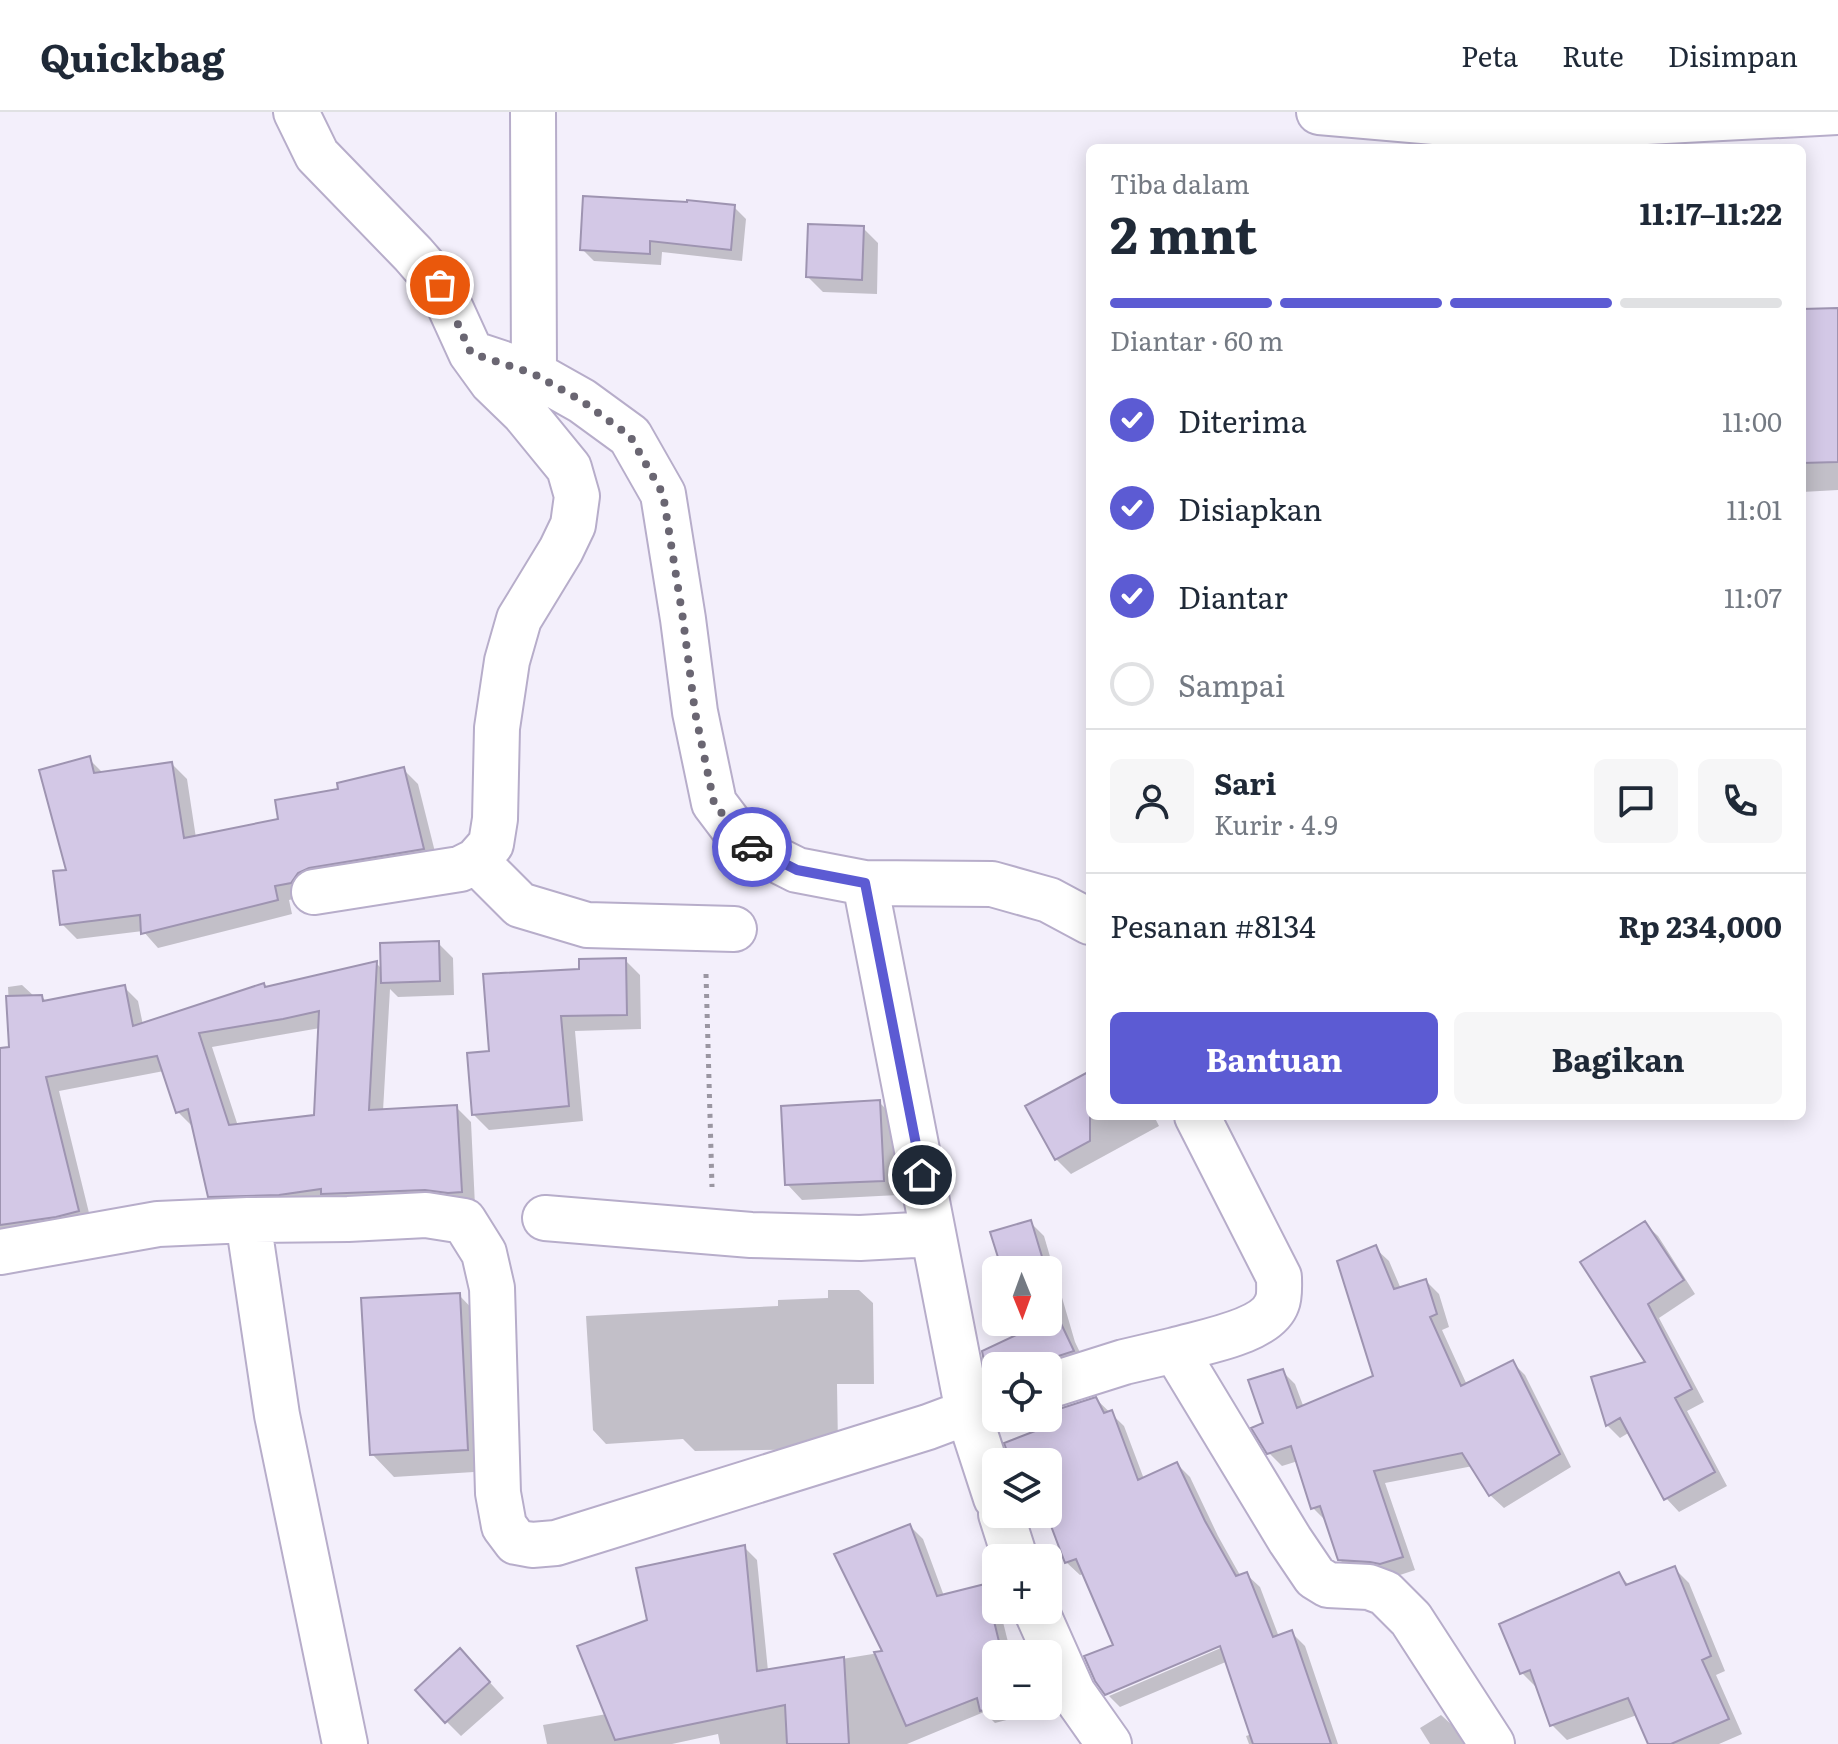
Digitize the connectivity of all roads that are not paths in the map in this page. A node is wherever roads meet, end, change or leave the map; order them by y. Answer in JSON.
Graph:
{"nodes":[{"id":1,"x":296,"y":112,"type":"edge"},
{"id":2,"x":533,"y":112,"type":"edge"},
{"id":3,"x":1319,"y":112,"type":"edge"},
{"id":4,"x":1838,"y":112,"type":"edge"},
{"id":5,"x":471,"y":353,"type":"junction"},
{"id":6,"x":534,"y":374,"type":"junction"},
{"id":7,"x":476,"y":861,"type":"junction"},
{"id":8,"x":865,"y":883,"type":"junction"},
{"id":9,"x":314,"y":892,"type":"dead end"},
{"id":10,"x":1086,"y":920,"type":"edge"},
{"id":11,"x":720,"y":928,"type":"road end"},
{"id":12,"x":1199,"y":1120,"type":"edge"},
{"id":13,"x":545,"y":1218,"type":"dead end"},
{"id":14,"x":248,"y":1220,"type":"junction"},
{"id":15,"x":933,"y":1234,"type":"junction"},
{"id":16,"x":0,"y":1252,"type":"edge"},
{"id":17,"x":1175,"y":1350,"type":"junction"},
{"id":18,"x":1062,"y":1381,"type":"edge"},
{"id":19,"x":982,"y":1407,"type":"edge"},
{"id":20,"x":1042,"y":1624,"type":"edge"},
{"id":21,"x":345,"y":1744,"type":"edge"},
{"id":22,"x":1109,"y":1744,"type":"edge"},
{"id":23,"x":1492,"y":1744,"type":"edge"}],
"edges":[{"from":1,"to":5,"type":"street"},
{"from":2,"to":6,"type":"street"},
{"from":3,"to":4,"type":"street"},
{"from":5,"to":6,"type":"street"},
{"from":5,"to":7,"type":"street"},
{"from":6,"to":8,"type":"street"},
{"from":7,"to":9,"type":"street"},
{"from":7,"to":11,"type":"street"},
{"from":8,"to":10,"type":"street"},
{"from":8,"to":15,"type":"street"},
{"from":12,"to":17,"type":"street"},
{"from":13,"to":15,"type":"street"},
{"from":14,"to":16,"type":"street"},
{"from":14,"to":19,"type":"street"},
{"from":14,"to":21,"type":"street"},
{"from":15,"to":19,"type":"street"},
{"from":17,"to":18,"type":"street"},
{"from":17,"to":23,"type":"street"},
{"from":20,"to":22,"type":"street"}]}
